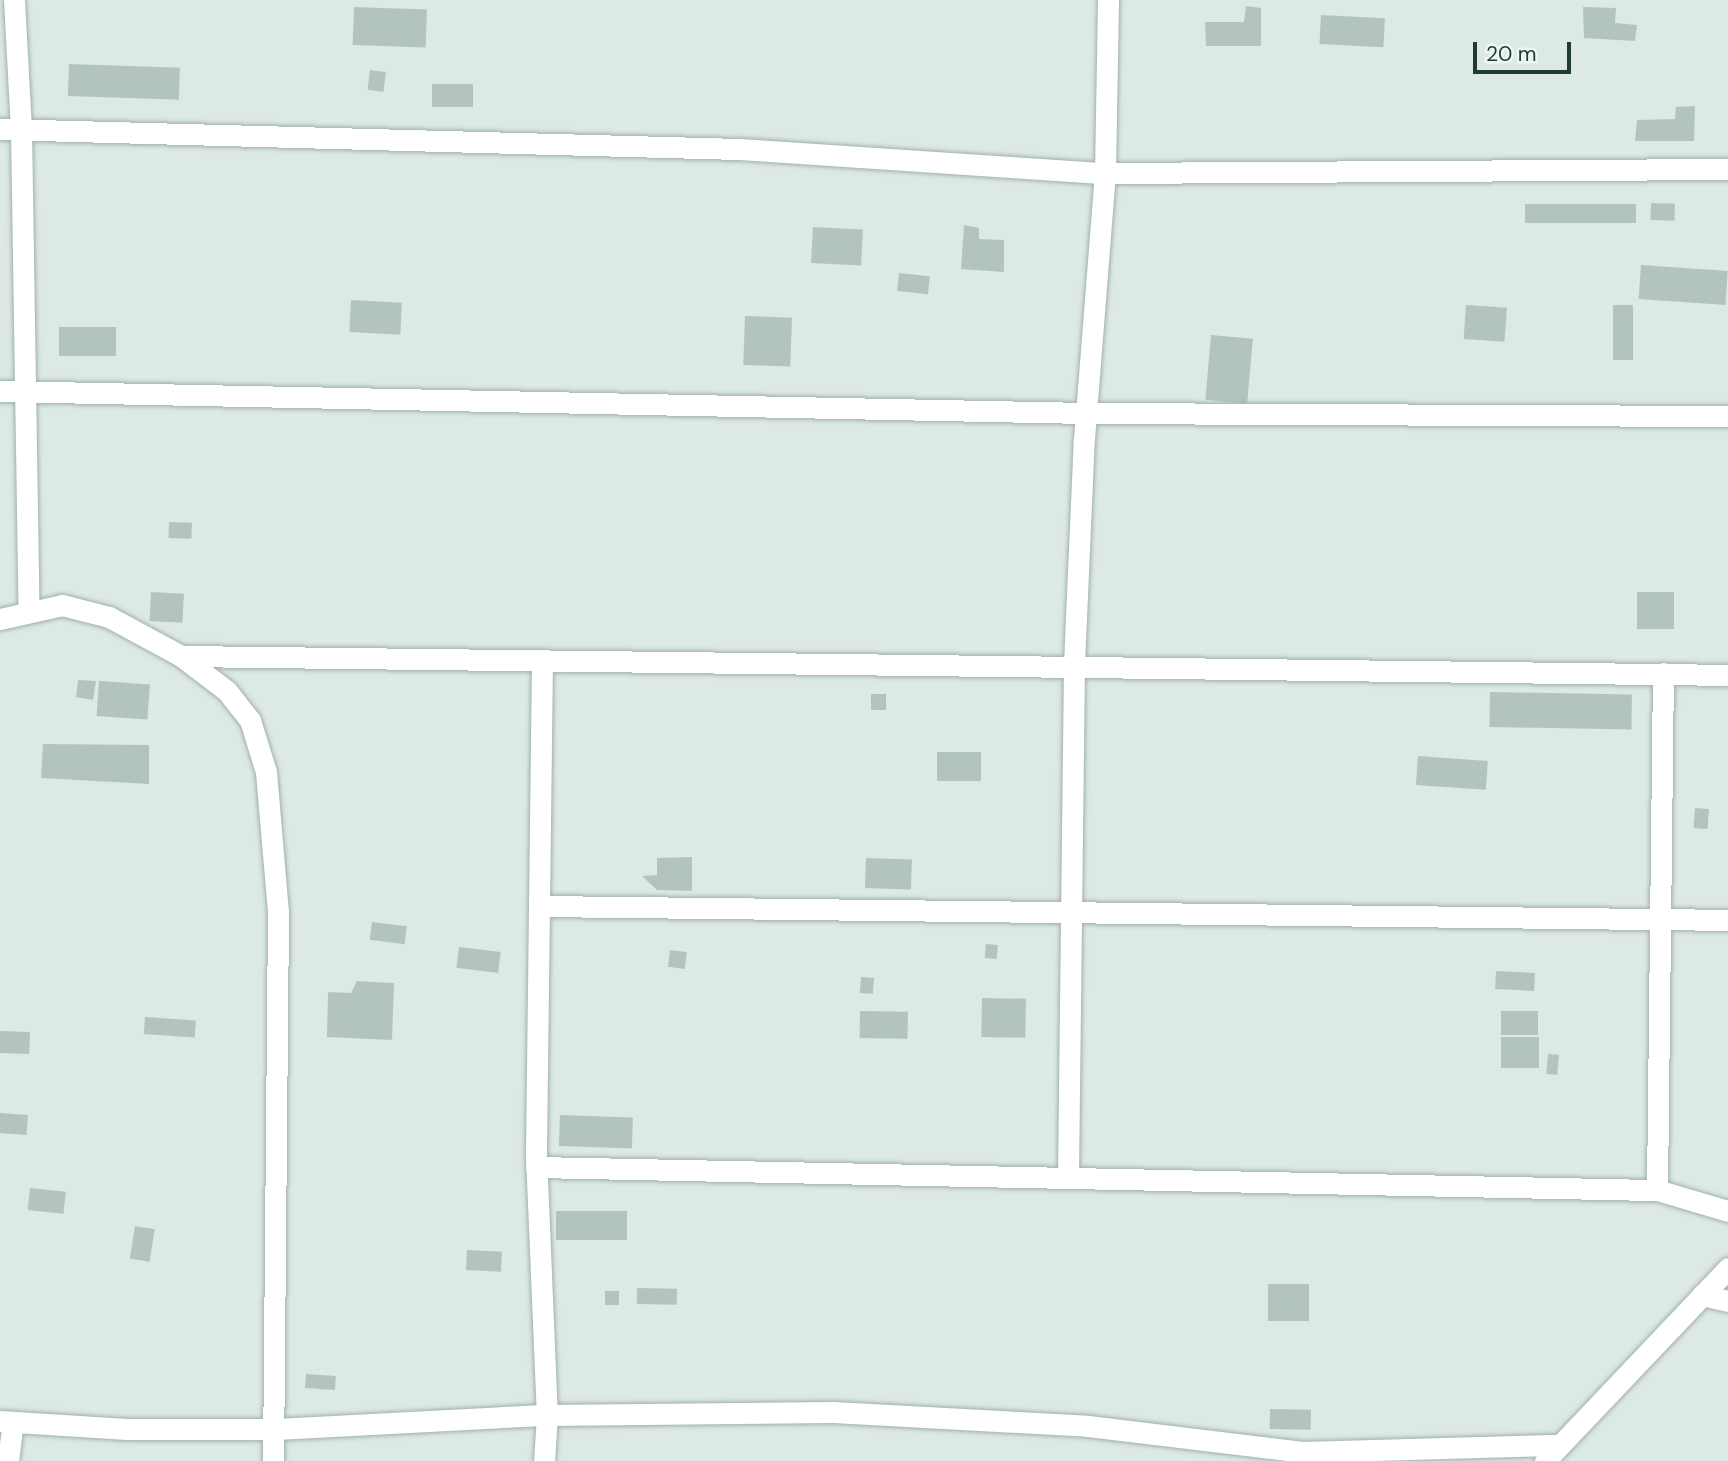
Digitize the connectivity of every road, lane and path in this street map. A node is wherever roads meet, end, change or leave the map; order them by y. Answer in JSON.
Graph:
{"nodes":[{"id":1,"x":14,"y":0,"type":"edge"},
{"id":2,"x":1108,"y":0,"type":"edge"},
{"id":3,"x":10,"y":129,"type":"edge"},
{"id":4,"x":1728,"y":169,"type":"edge"},
{"id":5,"x":1105,"y":173,"type":"junction"},
{"id":6,"x":0,"y":391,"type":"edge"},
{"id":7,"x":25,"y":392,"type":"junction"},
{"id":8,"x":1086,"y":414,"type":"junction"},
{"id":9,"x":1728,"y":416,"type":"edge"},
{"id":10,"x":29,"y":612,"type":"junction"},
{"id":11,"x":0,"y":618,"type":"edge"},
{"id":12,"x":181,"y":656,"type":"junction"},
{"id":13,"x":542,"y":660,"type":"junction"},
{"id":14,"x":1074,"y":664,"type":"junction"},
{"id":15,"x":1663,"y":673,"type":"junction"},
{"id":16,"x":1728,"y":675,"type":"edge"},
{"id":17,"x":539,"y":906,"type":"junction"},
{"id":18,"x":1071,"y":911,"type":"junction"},
{"id":19,"x":1660,"y":918,"type":"junction"},
{"id":20,"x":1728,"y":920,"type":"edge"},
{"id":21,"x":536,"y":1167,"type":"junction"},
{"id":22,"x":1068,"y":1177,"type":"junction"},
{"id":23,"x":1657,"y":1190,"type":"junction"},
{"id":24,"x":1728,"y":1211,"type":"edge"},
{"id":25,"x":1728,"y":1268,"type":"edge"},
{"id":26,"x":1703,"y":1295,"type":"junction"},
{"id":27,"x":1728,"y":1301,"type":"edge"},
{"id":28,"x":547,"y":1415,"type":"junction"},
{"id":29,"x":6,"y":1421,"type":"edge"},
{"id":30,"x":276,"y":1429,"type":"junction"},
{"id":31,"x":1560,"y":1445,"type":"junction"},
{"id":32,"x":8,"y":1461,"type":"edge"},
{"id":33,"x":273,"y":1461,"type":"edge"},
{"id":34,"x":544,"y":1461,"type":"edge"},
{"id":35,"x":1545,"y":1461,"type":"edge"}],
"edges":[{"from":1,"to":3,"type":"street"},
{"from":2,"to":5,"type":"street"},
{"from":3,"to":5,"type":"street"},
{"from":3,"to":7,"type":"street"},
{"from":4,"to":5,"type":"street"},
{"from":5,"to":8,"type":"street"},
{"from":6,"to":7,"type":"street"},
{"from":7,"to":8,"type":"street"},
{"from":7,"to":10,"type":"street"},
{"from":8,"to":9,"type":"street"},
{"from":8,"to":14,"type":"street"},
{"from":10,"to":11,"type":"street"},
{"from":10,"to":12,"type":"street"},
{"from":12,"to":13,"type":"street"},
{"from":12,"to":30,"type":"street"},
{"from":13,"to":14,"type":"street"},
{"from":13,"to":17,"type":"street"},
{"from":14,"to":15,"type":"street"},
{"from":14,"to":18,"type":"street"},
{"from":15,"to":16,"type":"street"},
{"from":15,"to":19,"type":"street"},
{"from":17,"to":18,"type":"street"},
{"from":17,"to":21,"type":"street"},
{"from":18,"to":19,"type":"street"},
{"from":18,"to":22,"type":"street"},
{"from":19,"to":20,"type":"street"},
{"from":19,"to":23,"type":"street"},
{"from":21,"to":22,"type":"street"},
{"from":21,"to":28,"type":"street"},
{"from":22,"to":23,"type":"street"},
{"from":23,"to":24,"type":"street"},
{"from":25,"to":26,"type":"street"},
{"from":26,"to":27,"type":"street"},
{"from":26,"to":31,"type":"street"},
{"from":28,"to":30,"type":"street"},
{"from":28,"to":31,"type":"street"},
{"from":28,"to":34,"type":"street"},
{"from":29,"to":30,"type":"street"},
{"from":29,"to":32,"type":"street"},
{"from":30,"to":33,"type":"street"},
{"from":31,"to":35,"type":"street"}]}
